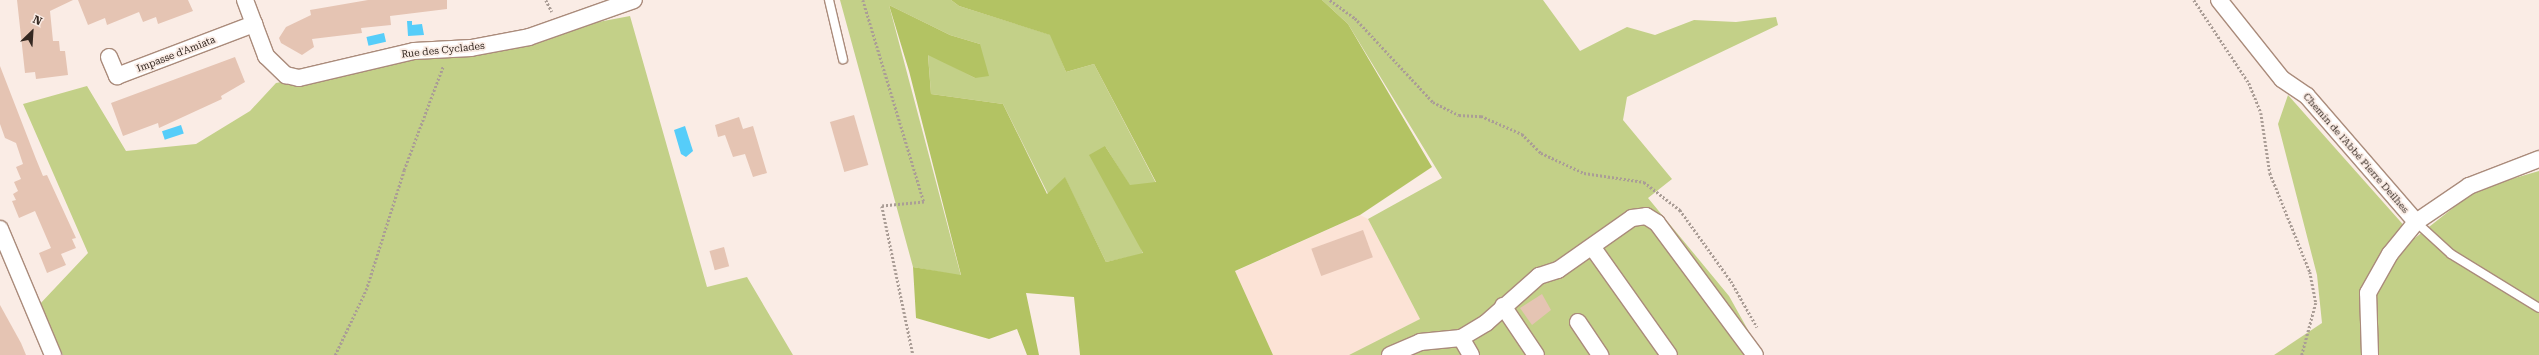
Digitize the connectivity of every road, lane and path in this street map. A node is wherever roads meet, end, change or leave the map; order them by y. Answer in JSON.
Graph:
{"nodes":[{"id":1,"x":245,"y":0,"type":"edge"},
{"id":2,"x":634,"y":0,"type":"edge"},
{"id":3,"x":828,"y":0,"type":"edge"},
{"id":4,"x":863,"y":0,"type":"edge"},
{"id":5,"x":1330,"y":0,"type":"edge"},
{"id":6,"x":2194,"y":0,"type":"edge"},
{"id":7,"x":2219,"y":0,"type":"edge"},
{"id":8,"x":254,"y":24,"type":"junction"},
{"id":9,"x":446,"y":48,"type":"junction"},
{"id":10,"x":109,"y":57,"type":"dead end"},
{"id":11,"x":843,"y":59,"type":"dead end"},
{"id":12,"x":2539,"y":159,"type":"edge"},
{"id":13,"x":2416,"y":222,"type":"junction"},
{"id":14,"x":0,"y":229,"type":"edge"},
{"id":15,"x":1593,"y":248,"type":"junction"},
{"id":16,"x":1503,"y":306,"type":"junction"},
{"id":17,"x":2539,"y":308,"type":"edge"},
{"id":18,"x":1578,"y":322,"type":"dead end"},
{"id":19,"x":1761,"y":335,"type":"dead end"},
{"id":20,"x":1461,"y":338,"type":"junction"},
{"id":21,"x":52,"y":355,"type":"edge"},
{"id":22,"x":335,"y":355,"type":"edge"},
{"id":23,"x":913,"y":355,"type":"edge"},
{"id":24,"x":1390,"y":355,"type":"edge"},
{"id":25,"x":1470,"y":355,"type":"edge"},
{"id":26,"x":1536,"y":355,"type":"edge"},
{"id":27,"x":1600,"y":355,"type":"edge"},
{"id":28,"x":1669,"y":355,"type":"edge"},
{"id":29,"x":1755,"y":355,"type":"edge"},
{"id":30,"x":2302,"y":355,"type":"edge"},
{"id":31,"x":2370,"y":355,"type":"edge"}],
"edges":[{"from":1,"to":8,"type":"street","name":"Rue des Cyclades"},
{"from":2,"to":9,"type":"street","name":"Rue des Cyclades"},
{"from":3,"to":11,"type":"lane"},
{"from":4,"to":23,"type":"path"},
{"from":5,"to":19,"type":"path"},
{"from":6,"to":30,"type":"path"},
{"from":7,"to":13,"type":"street","name":"Chemin de l'Abbé Pierre Deilhes"},
{"from":8,"to":9,"type":"street","name":"Rue des Cyclades"},
{"from":8,"to":10,"type":"street","name":"Impasse d'Amiata"},
{"from":9,"to":22,"type":"path"},
{"from":12,"to":13,"type":"street","name":"Chemin de l'Abbé Pierre Deilhes"},
{"from":13,"to":17,"type":"lane"},
{"from":13,"to":31,"type":"street"},
{"from":14,"to":21,"type":"street"},
{"from":15,"to":16,"type":"street"},
{"from":15,"to":28,"type":"street"},
{"from":15,"to":29,"type":"street"},
{"from":16,"to":20,"type":"street"},
{"from":16,"to":26,"type":"street"},
{"from":18,"to":27,"type":"street"},
{"from":20,"to":24,"type":"street"},
{"from":20,"to":25,"type":"street"}]}
